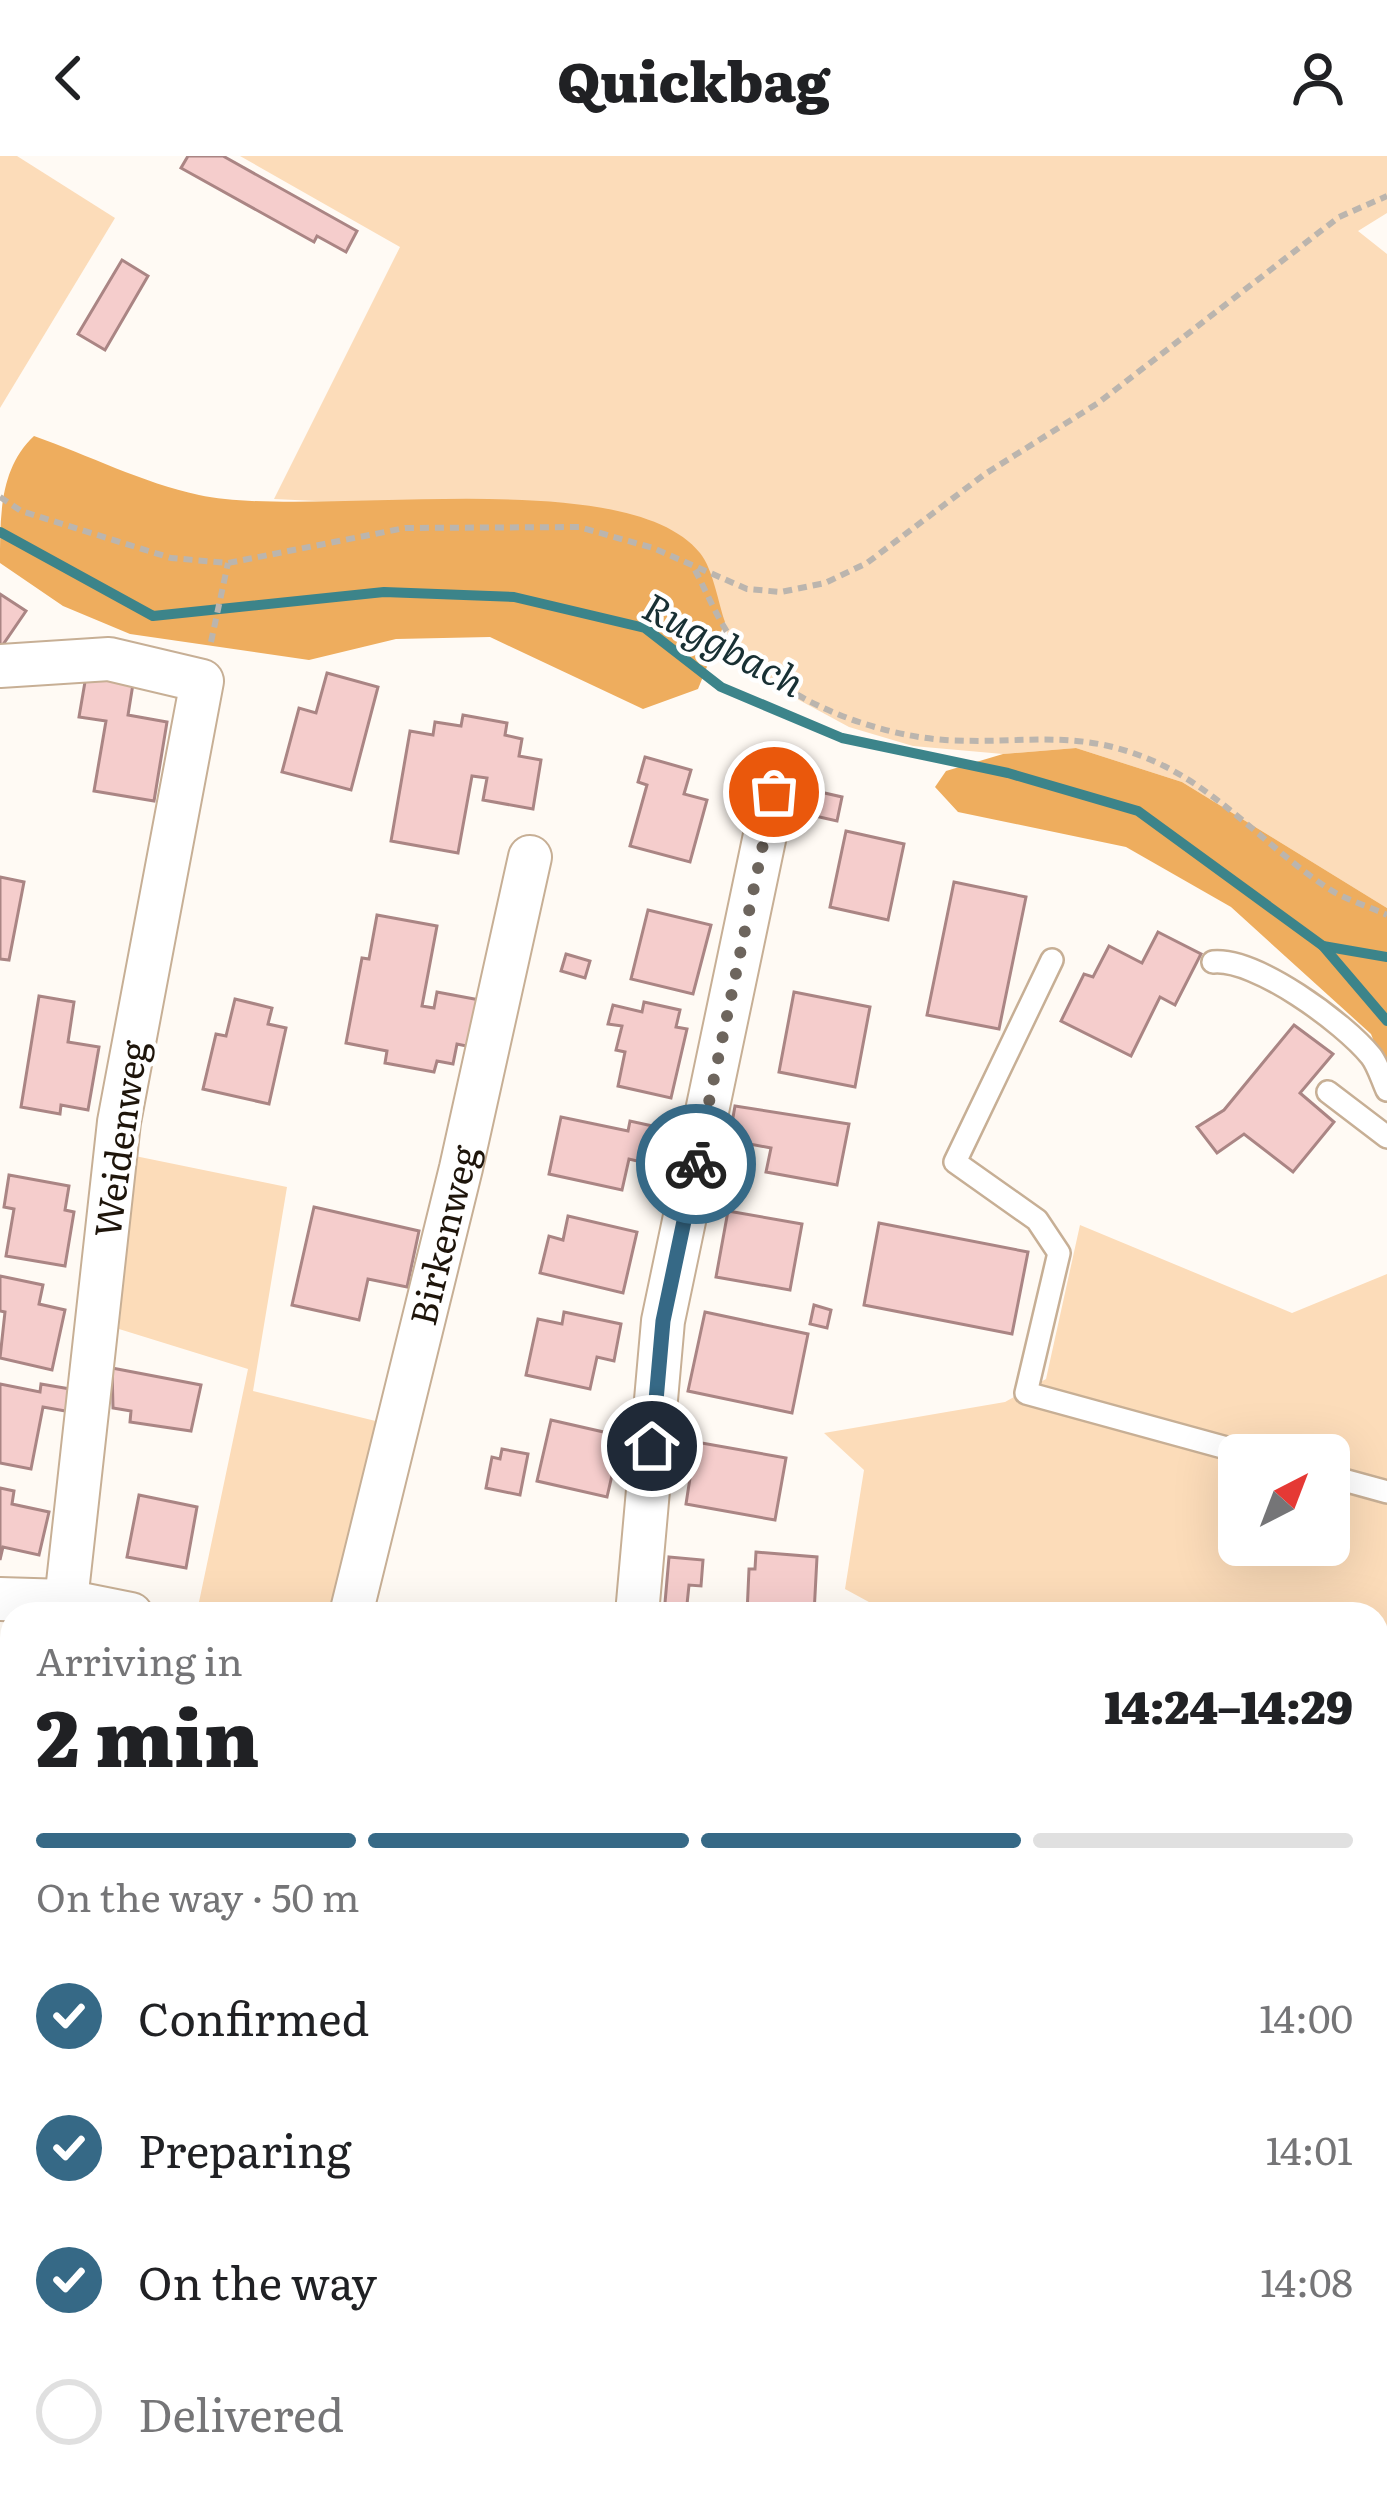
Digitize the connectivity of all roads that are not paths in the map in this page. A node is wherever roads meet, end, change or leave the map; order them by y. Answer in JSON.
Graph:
{"nodes":[{"id":1,"x":0,"y":666,"type":"edge"},
{"id":2,"x":774,"y":792,"type":"dead end"},
{"id":3,"x":530,"y":857,"type":"dead end"},
{"id":4,"x":1052,"y":960,"type":"dead end"},
{"id":5,"x":1213,"y":962,"type":"dead end"},
{"id":6,"x":1387,"y":1090,"type":"edge"},
{"id":7,"x":1328,"y":1092,"type":"dead end"},
{"id":8,"x":1387,"y":1136,"type":"edge"},
{"id":9,"x":1218,"y":1446,"type":"edge"},
{"id":10,"x":1350,"y":1482,"type":"edge"},
{"id":11,"x":1387,"y":1492,"type":"edge"},
{"id":12,"x":0,"y":1599,"type":"edge"},
{"id":13,"x":66,"y":1601,"type":"junction"},
{"id":14,"x":71,"y":1602,"type":"edge"},
{"id":15,"x":354,"y":1602,"type":"edge"},
{"id":16,"x":638,"y":1602,"type":"edge"}],
"edges":[{"from":1,"to":13,"type":"street","name":"Weidenweg"},
{"from":2,"to":16,"type":"street"},
{"from":3,"to":15,"type":"street","name":"Birkenweg"},
{"from":4,"to":9,"type":"lane"},
{"from":5,"to":6,"type":"lane"},
{"from":7,"to":8,"type":"lane"},
{"from":10,"to":11,"type":"lane"},
{"from":12,"to":13,"type":"street"},
{"from":13,"to":14,"type":"street"}]}
